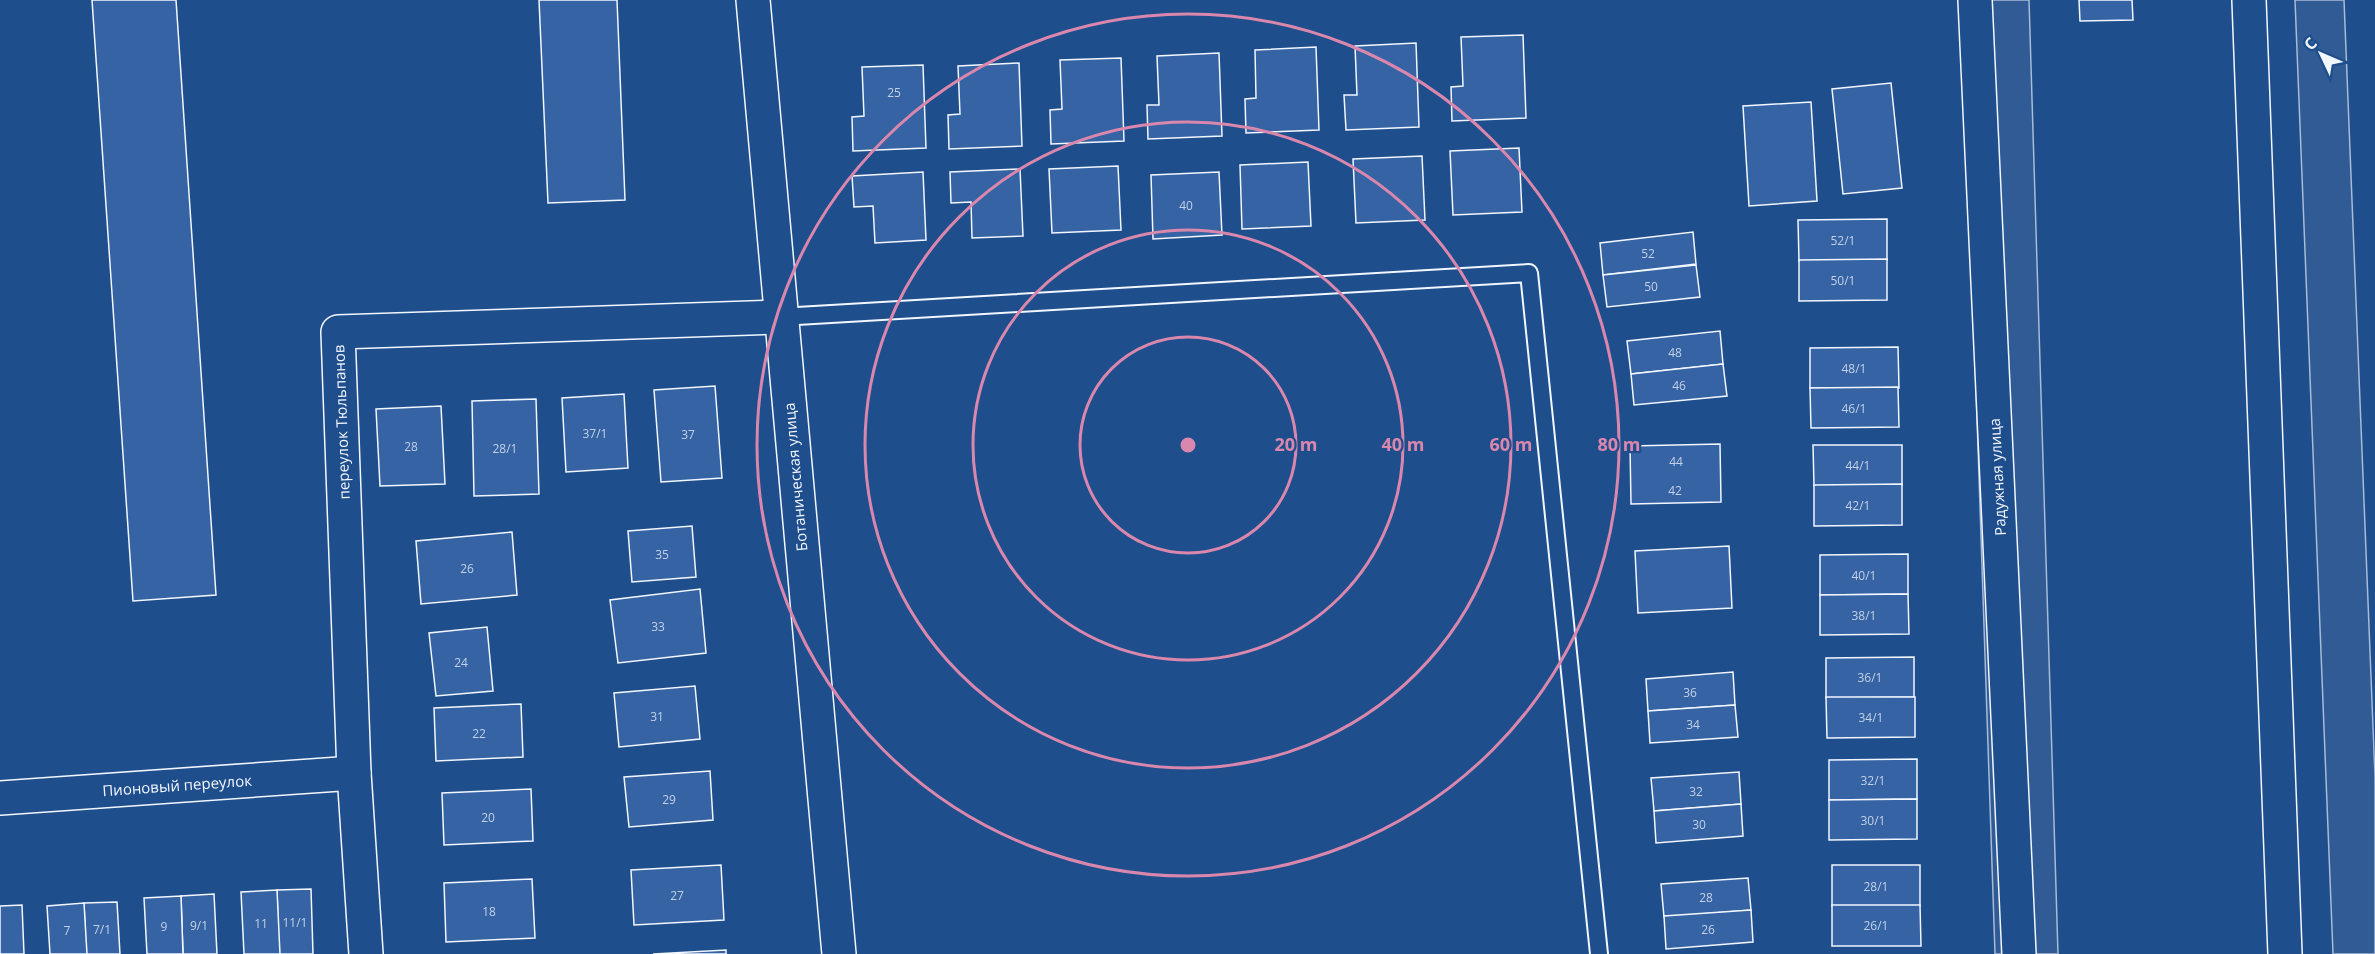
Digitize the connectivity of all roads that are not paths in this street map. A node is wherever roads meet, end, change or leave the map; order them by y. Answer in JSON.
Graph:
{"nodes":[{"id":1,"x":753,"y":0,"type":"edge"},
{"id":2,"x":1975,"y":0,"type":"edge"},
{"id":3,"x":2249,"y":0,"type":"edge"},
{"id":4,"x":780,"y":317,"type":"junction"},
{"id":5,"x":354,"y":773,"type":"junction"},
{"id":6,"x":0,"y":798,"type":"edge"},
{"id":7,"x":366,"y":954,"type":"edge"},
{"id":8,"x":839,"y":954,"type":"edge"},
{"id":9,"x":1599,"y":954,"type":"edge"},
{"id":10,"x":2019,"y":954,"type":"edge"},
{"id":11,"x":2285,"y":954,"type":"edge"}],
"edges":[{"from":1,"to":4,"type":"street","name":"Ботаническая улица"},
{"from":2,"to":10,"type":"street","name":"Радужная улица"},
{"from":3,"to":11,"type":"street"},
{"from":4,"to":5,"type":"street","name":"переулок Тюльпанов"},
{"from":4,"to":8,"type":"street","name":"Ботаническая улица"},
{"from":4,"to":9,"type":"lane"},
{"from":5,"to":6,"type":"street","name":"Пионовый переулок"},
{"from":5,"to":7,"type":"street","name":"переулок Тюльпанов"}]}
